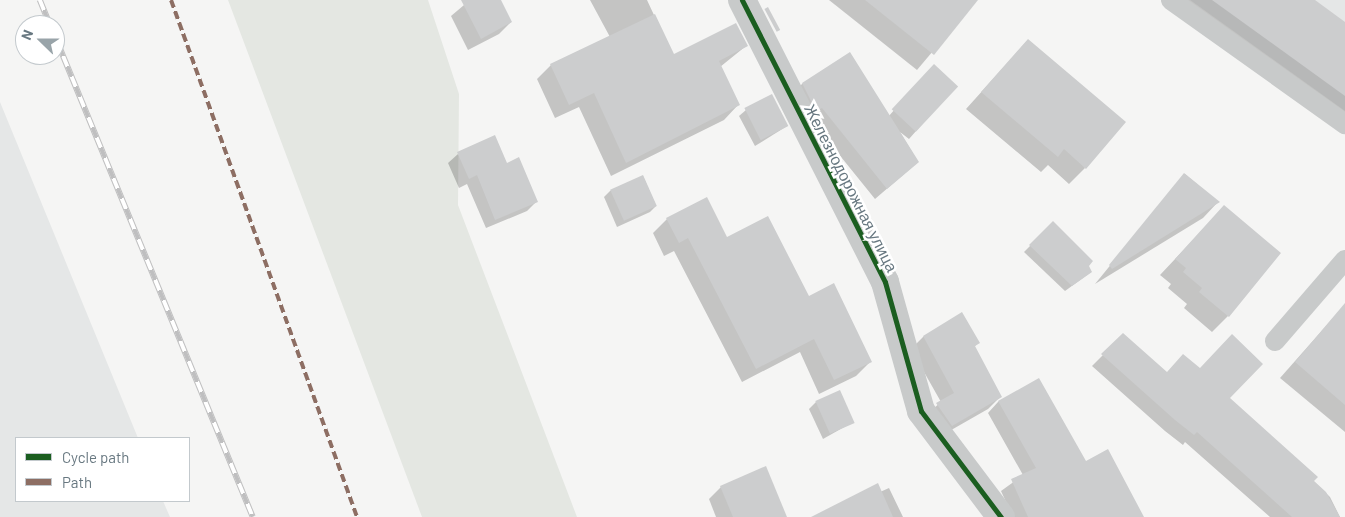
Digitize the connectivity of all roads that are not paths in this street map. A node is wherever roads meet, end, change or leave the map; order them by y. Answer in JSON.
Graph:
{"nodes":[{"id":1,"x":742,"y":0,"type":"edge"},
{"id":2,"x":1171,"y":0,"type":"edge"},
{"id":3,"x":1345,"y":124,"type":"edge"},
{"id":4,"x":1345,"y":260,"type":"edge"},
{"id":5,"x":1275,"y":341,"type":"dead end"},
{"id":6,"x":1001,"y":517,"type":"edge"}],
"edges":[{"from":1,"to":6,"type":"street","name":"Железнодорожная улица"},
{"from":2,"to":3,"type":"lane"},
{"from":4,"to":5,"type":"lane"}]}
